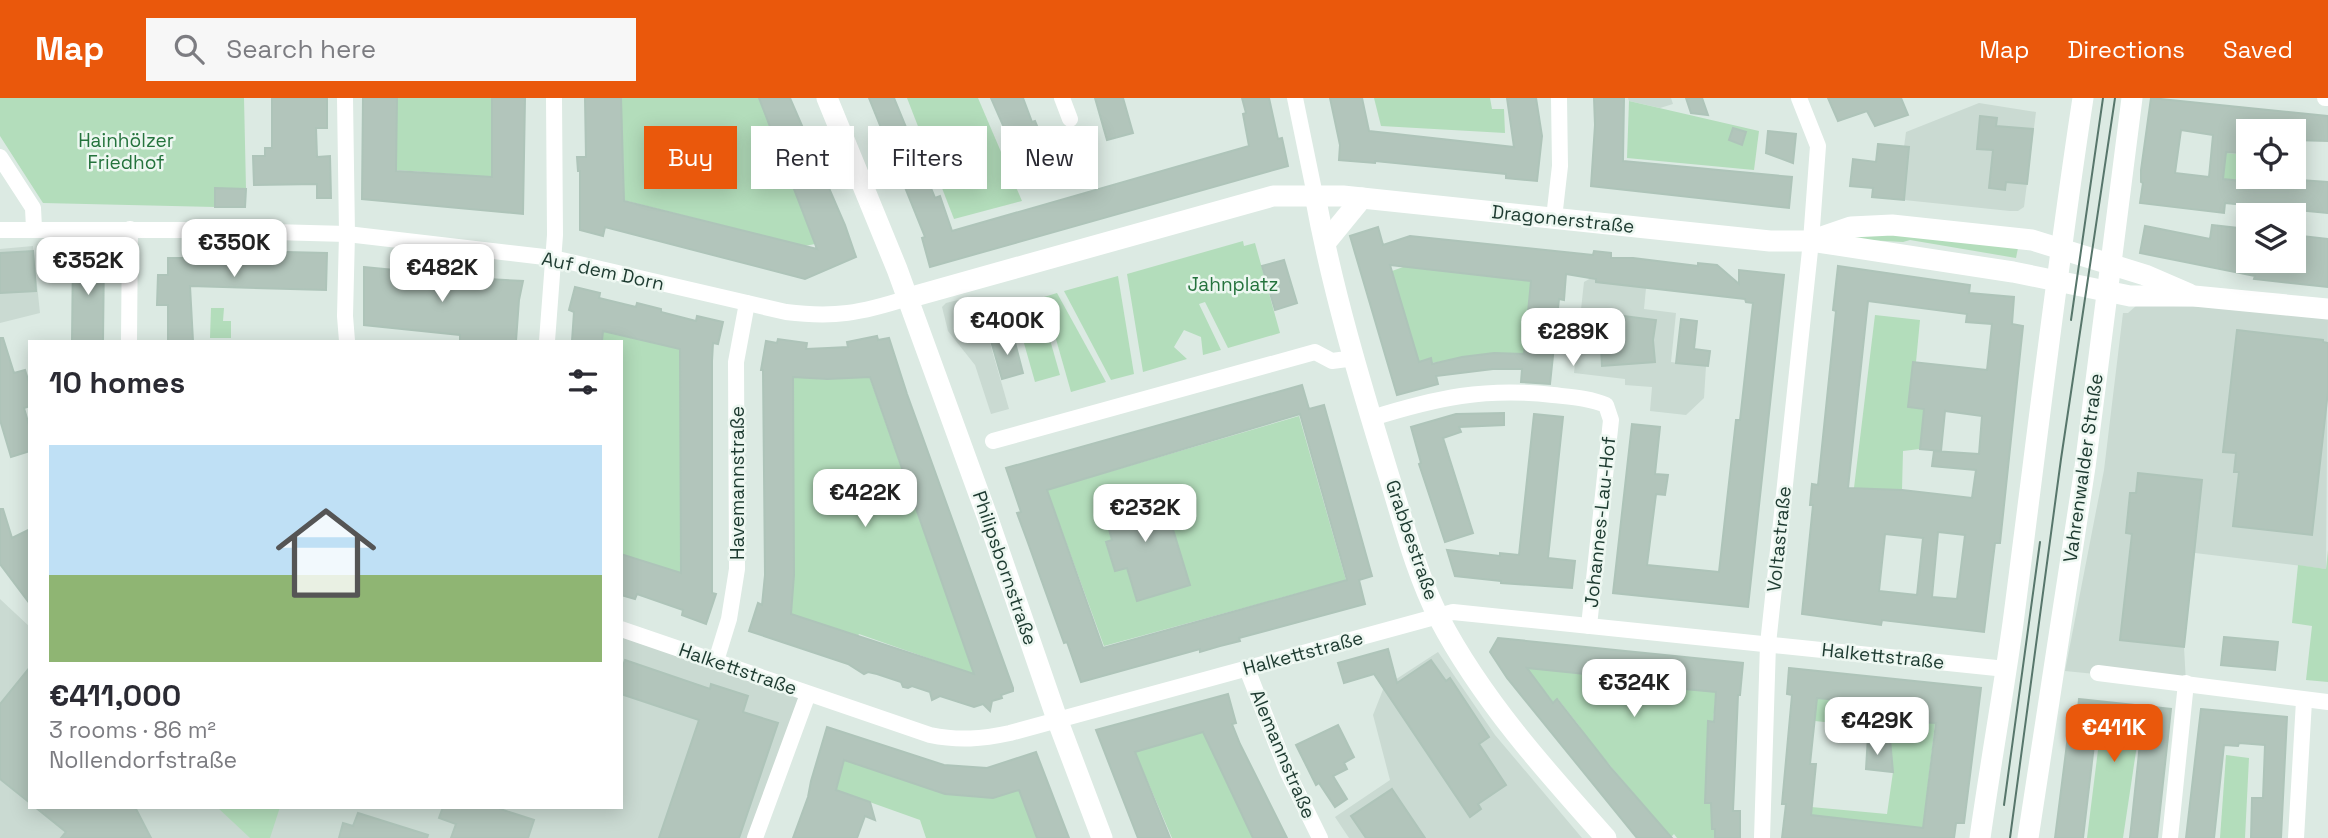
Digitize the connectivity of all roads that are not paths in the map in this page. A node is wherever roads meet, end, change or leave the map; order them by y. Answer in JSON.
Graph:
{"nodes":[{"id":1,"x":345,"y":98,"type":"edge"},
{"id":2,"x":554,"y":98,"type":"edge"},
{"id":3,"x":827,"y":98,"type":"edge"},
{"id":4,"x":1062,"y":98,"type":"edge"},
{"id":5,"x":1295,"y":98,"type":"edge"},
{"id":6,"x":1559,"y":98,"type":"edge"},
{"id":7,"x":1798,"y":98,"type":"edge"},
{"id":8,"x":2083,"y":98,"type":"edge"},
{"id":9,"x":2132,"y":98,"type":"edge"},
{"id":10,"x":1070,"y":119,"type":"dead end"},
{"id":11,"x":0,"y":157,"type":"edge"},
{"id":12,"x":1315,"y":195,"type":"junction"},
{"id":13,"x":1362,"y":198,"type":"junction"},
{"id":14,"x":1554,"y":218,"type":"junction"},
{"id":15,"x":34,"y":228,"type":"junction"},
{"id":16,"x":130,"y":229,"type":"junction"},
{"id":17,"x":0,"y":230,"type":"edge"},
{"id":18,"x":347,"y":234,"type":"junction"},
{"id":19,"x":1811,"y":241,"type":"junction"},
{"id":20,"x":1326,"y":242,"type":"junction"},
{"id":21,"x":2060,"y":249,"type":"junction"},
{"id":22,"x":552,"y":258,"type":"junction"},
{"id":23,"x":2110,"y":265,"type":"junction"},
{"id":24,"x":2056,"y":280,"type":"junction"},
{"id":25,"x":2107,"y":291,"type":"junction"},
{"id":26,"x":2194,"y":296,"type":"junction"},
{"id":27,"x":908,"y":298,"type":"junction"},
{"id":28,"x":747,"y":303,"type":"junction"},
{"id":29,"x":2328,"y":309,"type":"edge"},
{"id":30,"x":129,"y":340,"type":"edge"},
{"id":31,"x":347,"y":340,"type":"edge"},
{"id":32,"x":547,"y":340,"type":"edge"},
{"id":33,"x":1354,"y":358,"type":"junction"},
{"id":34,"x":1372,"y":418,"type":"junction"},
{"id":35,"x":993,"y":441,"type":"dead end"},
{"id":36,"x":1438,"y":616,"type":"junction"},
{"id":37,"x":1589,"y":626,"type":"junction"},
{"id":38,"x":623,"y":630,"type":"edge"},
{"id":39,"x":1768,"y":643,"type":"junction"},
{"id":40,"x":716,"y":661,"type":"junction"},
{"id":41,"x":1247,"y":669,"type":"junction"},
{"id":42,"x":2007,"y":669,"type":"junction"},
{"id":43,"x":2098,"y":673,"type":"dead end"},
{"id":44,"x":2186,"y":684,"type":"junction"},
{"id":45,"x":808,"y":694,"type":"junction"},
{"id":46,"x":2304,"y":701,"type":"junction"},
{"id":47,"x":2328,"y":702,"type":"edge"},
{"id":48,"x":1057,"y":719,"type":"junction"},
{"id":49,"x":755,"y":838,"type":"edge"},
{"id":50,"x":1102,"y":838,"type":"edge"},
{"id":51,"x":1320,"y":838,"type":"edge"},
{"id":52,"x":1606,"y":838,"type":"edge"},
{"id":53,"x":1762,"y":838,"type":"edge"},
{"id":54,"x":1980,"y":838,"type":"edge"},
{"id":55,"x":2028,"y":838,"type":"edge"},
{"id":56,"x":2170,"y":838,"type":"edge"},
{"id":57,"x":2296,"y":838,"type":"edge"}],
"edges":[{"from":1,"to":18,"type":"street"},
{"from":2,"to":22,"type":"street"},
{"from":3,"to":27,"type":"street","name":"Philipsbornstraße"},
{"from":4,"to":10,"type":"street"},
{"from":5,"to":12,"type":"street"},
{"from":6,"to":14,"type":"street"},
{"from":7,"to":19,"type":"street","name":"Voltastraße"},
{"from":8,"to":21,"type":"street"},
{"from":9,"to":23,"type":"street","name":"Vahrenwalder Straße"},
{"from":11,"to":15,"type":"street"},
{"from":12,"to":13,"type":"street","name":"Dragonerstraße"},
{"from":12,"to":20,"type":"street","name":"Grabbestraße"},
{"from":12,"to":27,"type":"street"},
{"from":13,"to":14,"type":"street","name":"Dragonerstraße"},
{"from":13,"to":20,"type":"street"},
{"from":14,"to":19,"type":"street","name":"Dragonerstraße"},
{"from":15,"to":16,"type":"street","name":"Auf dem Dorn"},
{"from":15,"to":17,"type":"street","name":"Auf dem Dorn"},
{"from":16,"to":18,"type":"street","name":"Auf dem Dorn"},
{"from":16,"to":30,"type":"street"},
{"from":18,"to":22,"type":"street","name":"Auf dem Dorn"},
{"from":18,"to":31,"type":"street"},
{"from":19,"to":21,"type":"street","name":"Dragonerstraße"},
{"from":19,"to":24,"type":"street","name":"Dragonerstraße"},
{"from":19,"to":39,"type":"street","name":"Voltastraße"},
{"from":20,"to":33,"type":"street","name":"Grabbestraße"},
{"from":21,"to":23,"type":"street","name":"Dragonerstraße"},
{"from":21,"to":24,"type":"street"},
{"from":22,"to":28,"type":"street","name":"Auf dem Dorn"},
{"from":22,"to":32,"type":"street"},
{"from":23,"to":25,"type":"street","name":"Vahrenwalder Straße"},
{"from":23,"to":26,"type":"street","name":"Dragonerstraße"},
{"from":24,"to":25,"type":"street","name":"Dragonerstraße"},
{"from":24,"to":42,"type":"street"},
{"from":25,"to":26,"type":"street","name":"Dragonerstraße"},
{"from":25,"to":55,"type":"street","name":"Vahrenwalder Straße"},
{"from":26,"to":29,"type":"street","name":"Dragonerstraße"},
{"from":27,"to":28,"type":"street","name":"Auf dem Dorn"},
{"from":27,"to":48,"type":"street","name":"Philipsbornstraße"},
{"from":28,"to":40,"type":"street","name":"Havemannstraße"},
{"from":33,"to":34,"type":"street","name":"Grabbestraße"},
{"from":33,"to":35,"type":"street"},
{"from":34,"to":36,"type":"street","name":"Grabbestraße"},
{"from":34,"to":37,"type":"street","name":"Johannes-Lau-Hof"},
{"from":36,"to":37,"type":"street","name":"Halkettstraße"},
{"from":36,"to":41,"type":"street","name":"Halkettstraße"},
{"from":36,"to":52,"type":"street","name":"Grabbestraße"},
{"from":37,"to":39,"type":"street","name":"Halkettstraße"},
{"from":38,"to":40,"type":"street","name":"Halkettstraße"},
{"from":39,"to":42,"type":"street","name":"Halkettstraße"},
{"from":39,"to":53,"type":"street","name":"Voltastraße"},
{"from":40,"to":45,"type":"street","name":"Halkettstraße"},
{"from":41,"to":48,"type":"street","name":"Halkettstraße"},
{"from":41,"to":51,"type":"street","name":"Alemannstraße"},
{"from":42,"to":54,"type":"street"},
{"from":43,"to":44,"type":"street"},
{"from":44,"to":46,"type":"street"},
{"from":44,"to":56,"type":"street"},
{"from":45,"to":48,"type":"street","name":"Halkettstraße"},
{"from":45,"to":49,"type":"street"},
{"from":46,"to":47,"type":"street"},
{"from":46,"to":57,"type":"street"},
{"from":48,"to":50,"type":"street","name":"Philipsbornstraße"}]}
